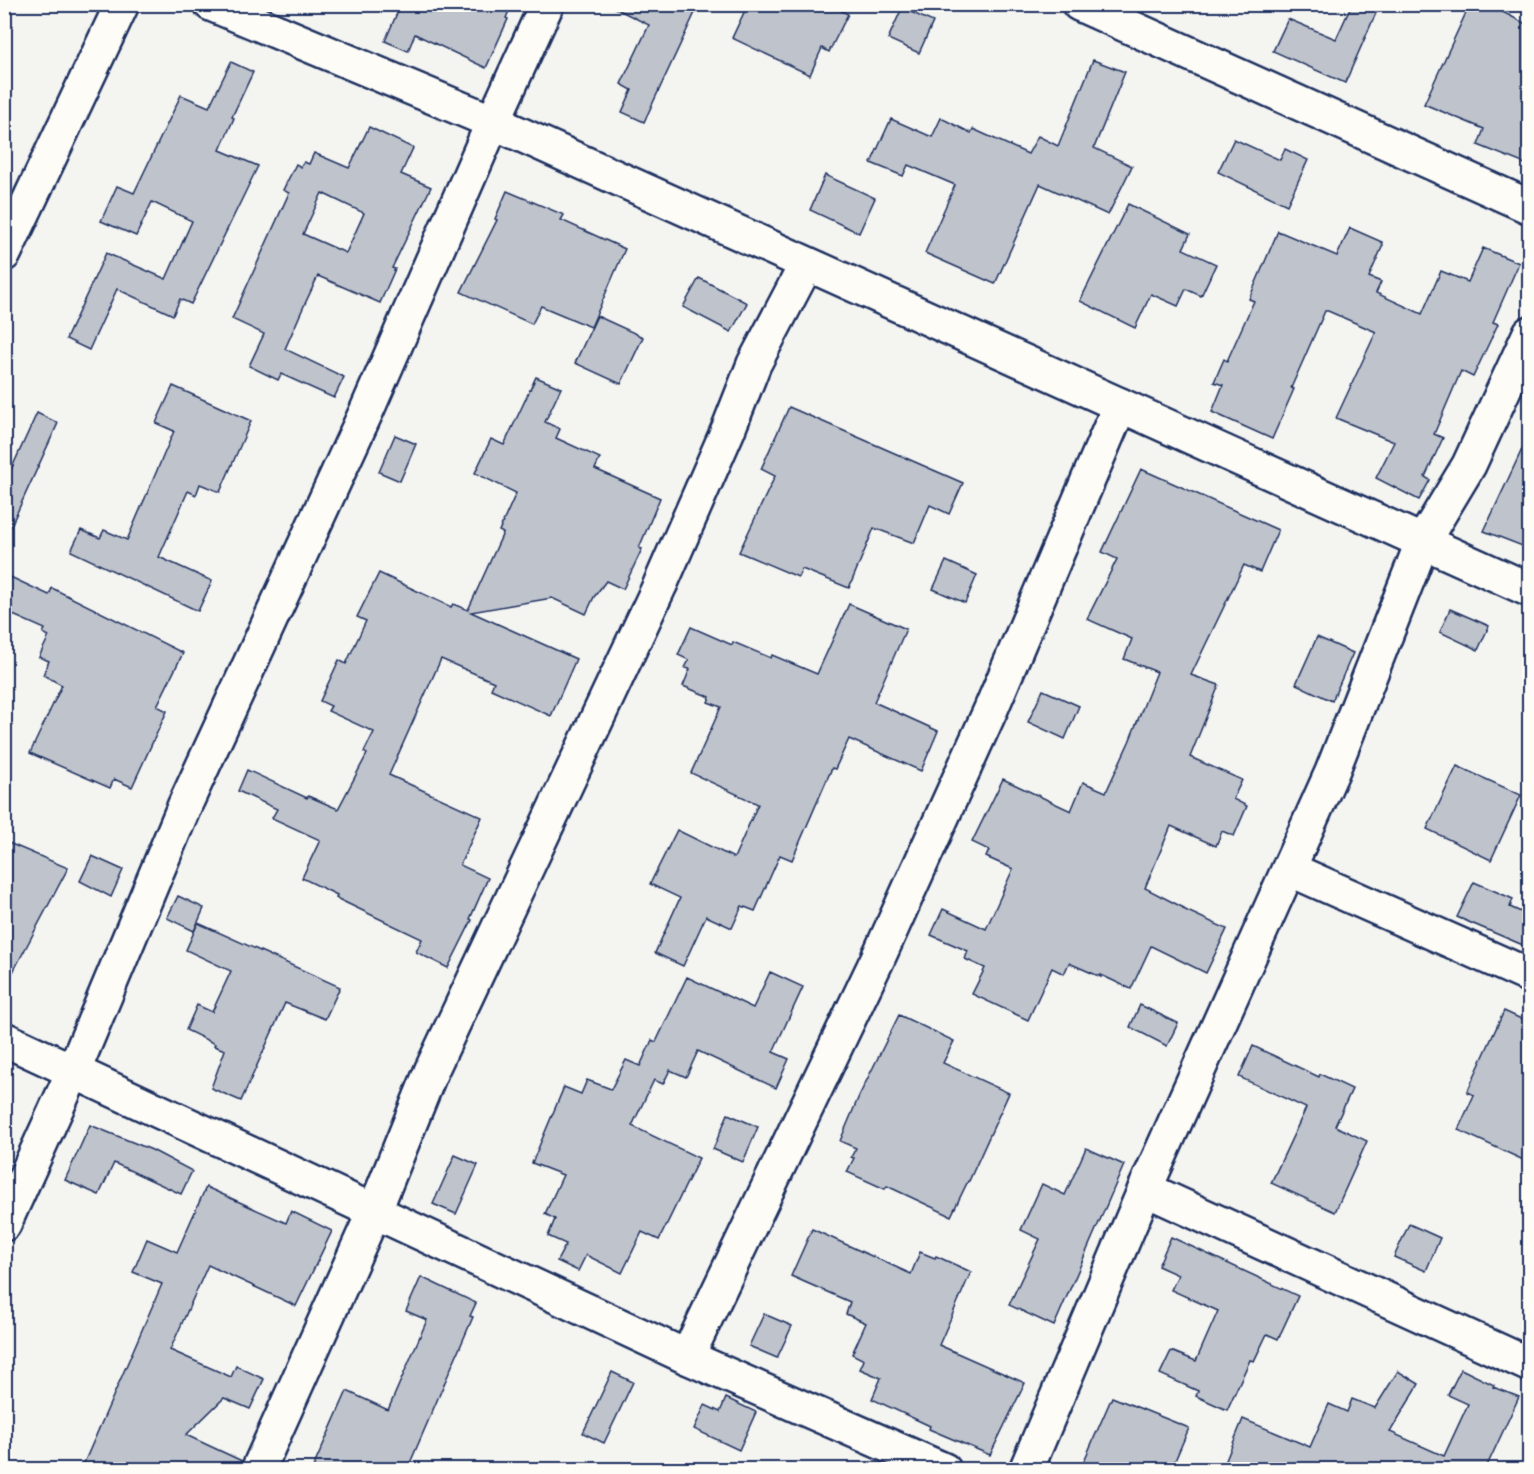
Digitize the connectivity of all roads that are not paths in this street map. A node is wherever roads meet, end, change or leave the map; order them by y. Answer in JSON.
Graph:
{"nodes":[{"id":1,"x":122,"y":4,"type":"edge"},
{"id":2,"x":211,"y":4,"type":"edge"},
{"id":3,"x":548,"y":4,"type":"edge"},
{"id":4,"x":1079,"y":4,"type":"edge"},
{"id":5,"x":494,"y":122,"type":"junction"},
{"id":6,"x":1530,"y":207,"type":"edge"},
{"id":7,"x":4,"y":254,"type":"edge"},
{"id":8,"x":806,"y":265,"type":"junction"},
{"id":9,"x":1530,"y":333,"type":"edge"},
{"id":10,"x":1120,"y":405,"type":"junction"},
{"id":11,"x":1422,"y":543,"type":"junction"},
{"id":12,"x":1530,"y":591,"type":"edge"},
{"id":13,"x":1289,"y":869,"type":"junction"},
{"id":14,"x":1530,"y":976,"type":"edge"},
{"id":15,"x":4,"y":1039,"type":"edge"},
{"id":16,"x":74,"y":1070,"type":"junction"},
{"id":17,"x":1145,"y":1189,"type":"junction"},
{"id":18,"x":374,"y":1212,"type":"junction"},
{"id":19,"x":4,"y":1224,"type":"edge"},
{"id":20,"x":687,"y":1357,"type":"junction"},
{"id":21,"x":1530,"y":1365,"type":"edge"},
{"id":22,"x":258,"y":1470,"type":"edge"},
{"id":23,"x":944,"y":1470,"type":"edge"},
{"id":24,"x":1026,"y":1470,"type":"edge"}],
"edges":[{"from":1,"to":7,"type":"street"},
{"from":2,"to":5,"type":"street"},
{"from":3,"to":5,"type":"street"},
{"from":4,"to":6,"type":"street"},
{"from":5,"to":8,"type":"street"},
{"from":5,"to":16,"type":"street"},
{"from":8,"to":10,"type":"street"},
{"from":8,"to":18,"type":"street"},
{"from":9,"to":11,"type":"street"},
{"from":10,"to":11,"type":"street"},
{"from":10,"to":20,"type":"street"},
{"from":11,"to":12,"type":"street"},
{"from":11,"to":13,"type":"street"},
{"from":13,"to":14,"type":"street"},
{"from":13,"to":17,"type":"street"},
{"from":15,"to":16,"type":"street"},
{"from":16,"to":18,"type":"street"},
{"from":16,"to":19,"type":"street"},
{"from":17,"to":21,"type":"street"},
{"from":17,"to":24,"type":"street"},
{"from":18,"to":20,"type":"street"},
{"from":18,"to":22,"type":"street"},
{"from":20,"to":23,"type":"street"}]}
